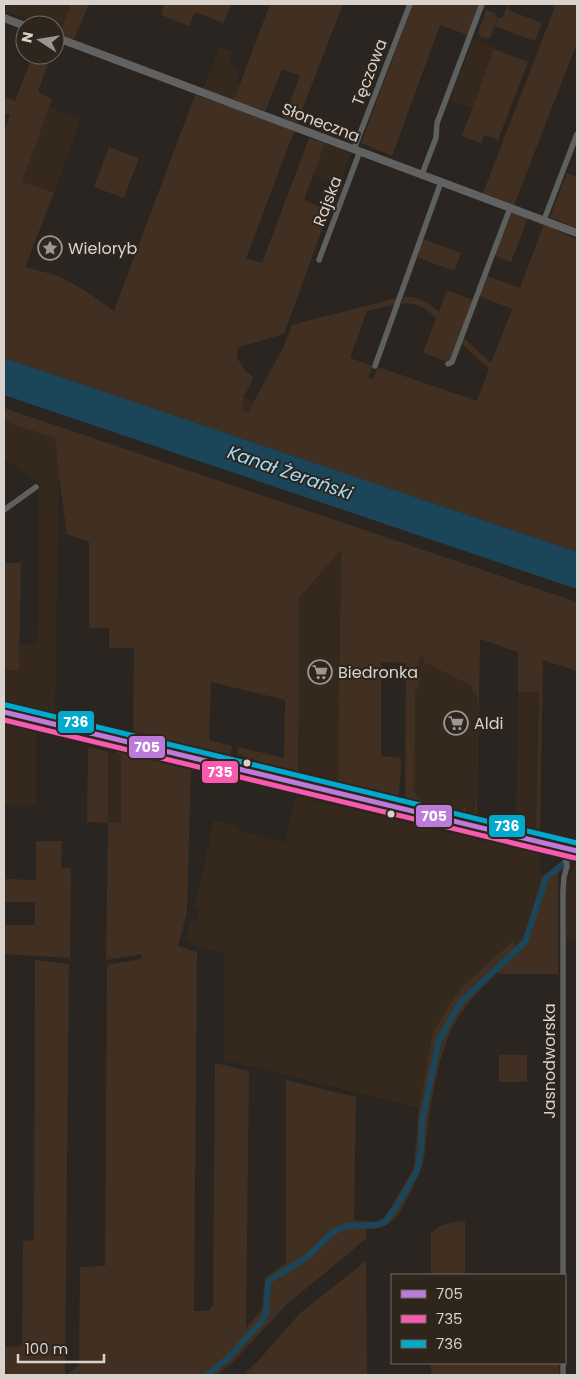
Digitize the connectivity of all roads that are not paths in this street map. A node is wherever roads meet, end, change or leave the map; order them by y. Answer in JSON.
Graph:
{"nodes":[{"id":1,"x":410,"y":4,"type":"edge"},
{"id":2,"x":482,"y":4,"type":"edge"},
{"id":3,"x":65,"y":41,"type":"edge"},
{"id":4,"x":577,"y":134,"type":"edge"},
{"id":5,"x":357,"y":150,"type":"junction"},
{"id":6,"x":422,"y":174,"type":"junction"},
{"id":7,"x":441,"y":182,"type":"junction"},
{"id":8,"x":510,"y":208,"type":"junction"},
{"id":9,"x":544,"y":220,"type":"junction"},
{"id":10,"x":577,"y":233,"type":"edge"},
{"id":11,"x":319,"y":260,"type":"dead end"},
{"id":12,"x":448,"y":364,"type":"dead end"},
{"id":13,"x":375,"y":366,"type":"dead end"},
{"id":14,"x":36,"y":487,"type":"dead end"},
{"id":15,"x":4,"y":510,"type":"edge"},
{"id":16,"x":4,"y":712,"type":"edge"},
{"id":17,"x":566,"y":847,"type":"junction"},
{"id":18,"x":577,"y":850,"type":"edge"},
{"id":19,"x":563,"y":1274,"type":"edge"}],
"edges":[{"from":1,"to":5,"type":"street","name":"Tęczowa"},
{"from":2,"to":6,"type":"street"},
{"from":3,"to":5,"type":"main road","name":"Słoneczna"},
{"from":4,"to":9,"type":"street"},
{"from":5,"to":6,"type":"main road","name":"Słoneczna"},
{"from":5,"to":11,"type":"street","name":"Rajska"},
{"from":6,"to":7,"type":"main road","name":"Słoneczna"},
{"from":7,"to":8,"type":"main road","name":"Słoneczna"},
{"from":7,"to":13,"type":"street"},
{"from":8,"to":9,"type":"main road","name":"Słoneczna"},
{"from":8,"to":12,"type":"street"},
{"from":9,"to":10,"type":"main road","name":"Słoneczna"},
{"from":14,"to":15,"type":"street"},
{"from":16,"to":17,"type":"main road"},
{"from":17,"to":18,"type":"main road"},
{"from":17,"to":19,"type":"street","name":"Jasnodworska"}]}
